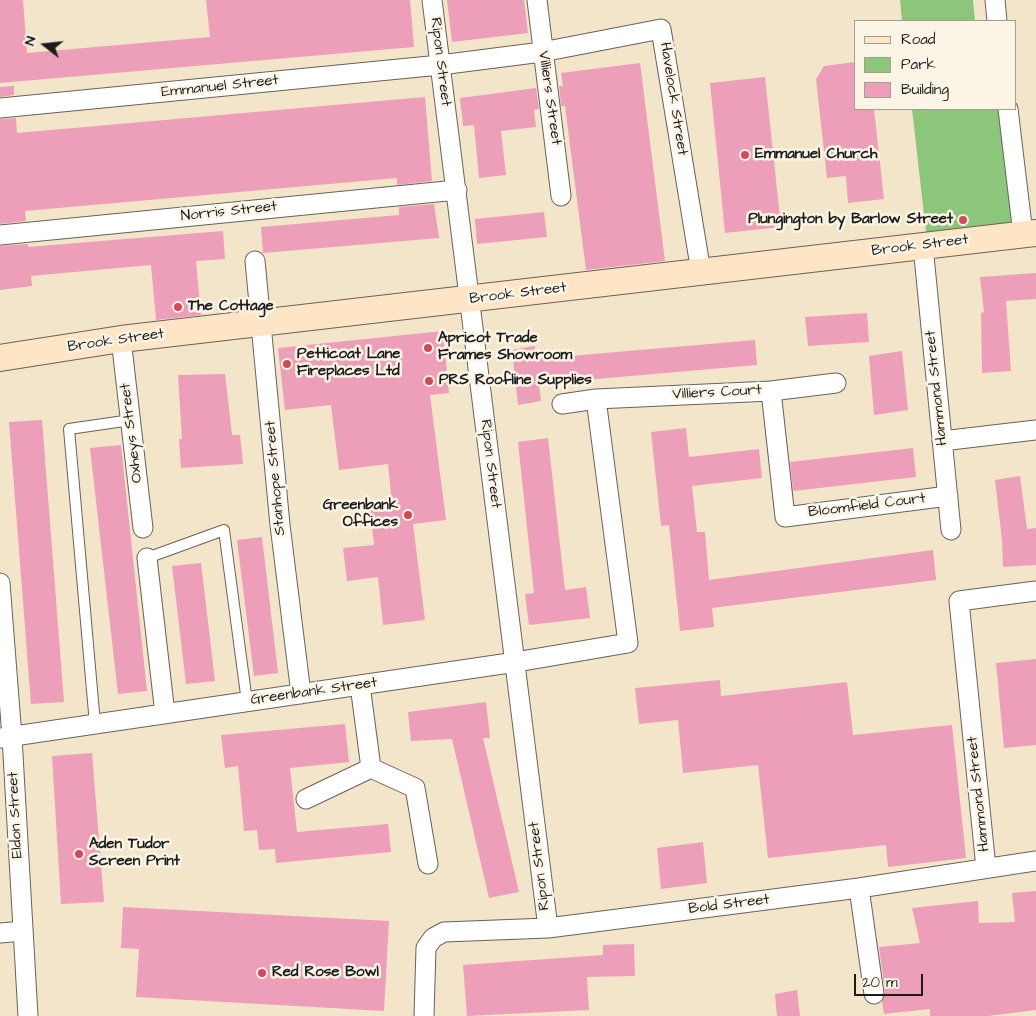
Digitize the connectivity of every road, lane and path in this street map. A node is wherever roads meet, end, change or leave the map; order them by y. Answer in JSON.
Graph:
{"nodes":[{"id":1,"x":432,"y":0,"type":"edge"},
{"id":2,"x":537,"y":0,"type":"edge"},
{"id":3,"x":995,"y":0,"type":"edge"},
{"id":4,"x":997,"y":20,"type":"edge"},
{"id":5,"x":542,"y":52,"type":"junction"},
{"id":6,"x":440,"y":65,"type":"junction"},
{"id":7,"x":0,"y":108,"type":"edge"},
{"id":8,"x":1008,"y":110,"type":"edge"},
{"id":9,"x":457,"y":190,"type":"junction"},
{"id":10,"x":561,"y":196,"type":"dead end"},
{"id":11,"x":1029,"y":234,"type":"edge"},
{"id":12,"x":0,"y":235,"type":"edge"},
{"id":13,"x":923,"y":246,"type":"junction"},
{"id":14,"x":255,"y":261,"type":"dead end"},
{"id":15,"x":701,"y":272,"type":"junction"},
{"id":16,"x":469,"y":300,"type":"junction"},
{"id":17,"x":261,"y":323,"type":"junction"},
{"id":18,"x":121,"y":339,"type":"junction"},
{"id":19,"x":0,"y":358,"type":"edge"},
{"id":20,"x":836,"y":383,"type":"dead end"},
{"id":21,"x":771,"y":391,"type":"junction"},
{"id":22,"x":596,"y":399,"type":"junction"},
{"id":23,"x":562,"y":404,"type":"dead end"},
{"id":24,"x":131,"y":420,"type":"junction"},
{"id":25,"x":1036,"y":430,"type":"edge"},
{"id":26,"x":942,"y":442,"type":"junction"},
{"id":27,"x":948,"y":496,"type":"junction"},
{"id":28,"x":785,"y":517,"type":"joint"},
{"id":29,"x":143,"y":528,"type":"dead end"},
{"id":30,"x":951,"y":530,"type":"dead end"},
{"id":31,"x":147,"y":558,"type":"joint"},
{"id":32,"x":0,"y":583,"type":"edge"},
{"id":33,"x":1036,"y":592,"type":"edge"},
{"id":34,"x":516,"y":662,"type":"junction"},
{"id":35,"x":360,"y":686,"type":"junction"},
{"id":36,"x":301,"y":694,"type":"junction"},
{"id":37,"x":247,"y":702,"type":"junction"},
{"id":38,"x":165,"y":714,"type":"junction"},
{"id":39,"x":95,"y":724,"type":"junction"},
{"id":40,"x":6,"y":737,"type":"edge"},
{"id":41,"x":371,"y":768,"type":"junction"},
{"id":42,"x":306,"y":799,"type":"dead end"},
{"id":43,"x":1036,"y":861,"type":"edge"},
{"id":44,"x":428,"y":864,"type":"dead end"},
{"id":45,"x":986,"y":868,"type":"junction"},
{"id":46,"x":859,"y":888,"type":"junction"},
{"id":47,"x":548,"y":928,"type":"junction"},
{"id":48,"x":22,"y":931,"type":"junction"},
{"id":49,"x":0,"y":933,"type":"edge"},
{"id":50,"x":874,"y":994,"type":"dead end"},
{"id":51,"x":28,"y":1016,"type":"edge"},
{"id":52,"x":424,"y":1016,"type":"edge"}],
"edges":[{"from":1,"to":6,"type":"street","name":"Ripon Street"},
{"from":2,"to":5,"type":"street","name":"Villiers Street"},
{"from":3,"to":4,"type":"street"},
{"from":5,"to":6,"type":"street","name":"Havelock Street"},
{"from":5,"to":10,"type":"street","name":"Villiers Street"},
{"from":5,"to":15,"type":"street","name":"Havelock Street"},
{"from":6,"to":7,"type":"street","name":"Emmanuel Street"},
{"from":6,"to":9,"type":"street","name":"Ripon Street"},
{"from":8,"to":11,"type":"street"},
{"from":9,"to":12,"type":"street","name":"Norris Street"},
{"from":9,"to":16,"type":"street","name":"Ripon Street"},
{"from":11,"to":13,"type":"street","name":"Brook Street"},
{"from":13,"to":15,"type":"street","name":"Brook Street"},
{"from":13,"to":26,"type":"street","name":"Hammond Street"},
{"from":14,"to":17,"type":"street","name":"Stanhope Street"},
{"from":15,"to":16,"type":"street","name":"Brook Street"},
{"from":16,"to":17,"type":"street","name":"Brook Street"},
{"from":16,"to":34,"type":"street","name":"Ripon Street"},
{"from":17,"to":18,"type":"street","name":"Brook Street"},
{"from":17,"to":36,"type":"street","name":"Stanhope Street"},
{"from":18,"to":19,"type":"street","name":"Brook Street"},
{"from":18,"to":24,"type":"street","name":"Oxheys Street"},
{"from":20,"to":21,"type":"street"},
{"from":21,"to":22,"type":"street","name":"Villiers Court"},
{"from":21,"to":28,"type":"street","name":"Villiers Court"},
{"from":22,"to":23,"type":"street","name":"Villiers Court"},
{"from":22,"to":34,"type":"street","name":"Greenbank Street"},
{"from":24,"to":29,"type":"street","name":"Oxheys Street"},
{"from":24,"to":39,"type":"lane"},
{"from":25,"to":26,"type":"street"},
{"from":26,"to":27,"type":"street","name":"Hammond Street"},
{"from":27,"to":28,"type":"street","name":"Bloomfield Court"},
{"from":27,"to":30,"type":"street","name":"Hammond Street"},
{"from":31,"to":37,"type":"lane"},
{"from":31,"to":38,"type":"street"},
{"from":32,"to":40,"type":"street","name":"Eldon Street"},
{"from":33,"to":45,"type":"street","name":"Hammond Street"},
{"from":34,"to":35,"type":"street","name":"Greenbank Street"},
{"from":34,"to":47,"type":"street","name":"Ripon Street"},
{"from":35,"to":36,"type":"street","name":"Greenbank Street"},
{"from":35,"to":41,"type":"street"},
{"from":36,"to":37,"type":"street","name":"Greenbank Street"},
{"from":37,"to":38,"type":"street","name":"Greenbank Street"},
{"from":38,"to":39,"type":"street","name":"Greenbank Street"},
{"from":39,"to":40,"type":"street","name":"Greenbank Street"},
{"from":40,"to":48,"type":"street","name":"Eldon Street"},
{"from":41,"to":42,"type":"street"},
{"from":41,"to":44,"type":"street"},
{"from":43,"to":45,"type":"street","name":"Bold Street"},
{"from":45,"to":46,"type":"street","name":"Bold Street"},
{"from":46,"to":47,"type":"street","name":"Bold Street"},
{"from":46,"to":50,"type":"street"},
{"from":47,"to":52,"type":"street","name":"Bold Street"},
{"from":48,"to":49,"type":"street"},
{"from":48,"to":51,"type":"street","name":"Eldon Street"}]}
